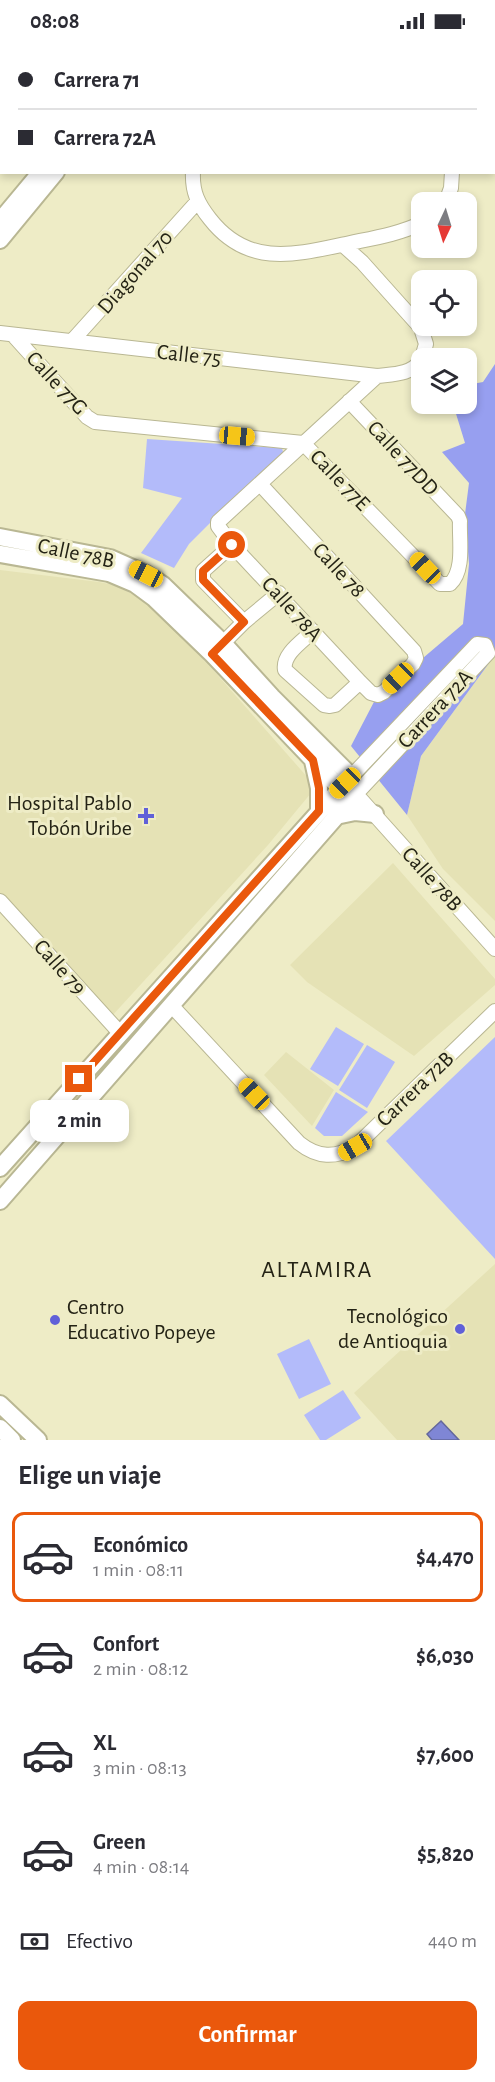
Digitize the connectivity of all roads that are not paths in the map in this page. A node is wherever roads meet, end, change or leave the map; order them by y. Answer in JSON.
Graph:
{"nodes":[{"id":1,"x":38,"y":174,"type":"edge"},
{"id":2,"x":54,"y":174,"type":"edge"},
{"id":3,"x":193,"y":174,"type":"edge"},
{"id":4,"x":452,"y":174,"type":"edge"},
{"id":5,"x":450,"y":192,"type":"edge"},
{"id":6,"x":197,"y":202,"type":"junction"},
{"id":7,"x":0,"y":221,"type":"edge"},
{"id":8,"x":411,"y":227,"type":"edge"},
{"id":9,"x":0,"y":240,"type":"edge"},
{"id":10,"x":343,"y":245,"type":"junction"},
{"id":11,"x":6,"y":334,"type":"edge"},
{"id":12,"x":72,"y":342,"type":"junction"},
{"id":13,"x":425,"y":348,"type":"edge"},
{"id":14,"x":411,"y":369,"type":"edge"},
{"id":15,"x":377,"y":376,"type":"junction"},
{"id":16,"x":349,"y":401,"type":"junction"},
{"id":17,"x":104,"y":424,"type":"joint"},
{"id":18,"x":303,"y":442,"type":"junction"},
{"id":19,"x":260,"y":484,"type":"junction"},
{"id":20,"x":0,"y":537,"type":"edge"},
{"id":21,"x":232,"y":545,"type":"junction"},
{"id":22,"x":0,"y":554,"type":"edge"},
{"id":23,"x":440,"y":584,"type":"joint"},
{"id":24,"x":279,"y":593,"type":"junction"},
{"id":25,"x":244,"y":622,"type":"junction"},
{"id":26,"x":313,"y":631,"type":"junction"},
{"id":27,"x":217,"y":648,"type":"junction"},
{"id":28,"x":416,"y":658,"type":"joint"},
{"id":29,"x":360,"y":682,"type":"junction"},
{"id":30,"x":241,"y":685,"type":"junction"},
{"id":31,"x":371,"y":693,"type":"joint"},
{"id":32,"x":272,"y":697,"type":"junction"},
{"id":33,"x":313,"y":760,"type":"junction"},
{"id":34,"x":351,"y":788,"type":"junction"},
{"id":35,"x":319,"y":811,"type":"junction"},
{"id":36,"x":375,"y":814,"type":"junction"},
{"id":37,"x":336,"y":816,"type":"junction"},
{"id":38,"x":0,"y":901,"type":"edge"},
{"id":39,"x":495,"y":949,"type":"edge"},
{"id":40,"x":171,"y":1005,"type":"junction"},
{"id":41,"x":495,"y":1011,"type":"edge"},
{"id":42,"x":120,"y":1033,"type":"junction"},
{"id":43,"x":66,"y":1094,"type":"junction"},
{"id":44,"x":83,"y":1107,"type":"junction"},
{"id":45,"x":0,"y":1167,"type":"edge"},
{"id":46,"x":0,"y":1201,"type":"edge"},
{"id":47,"x":0,"y":1404,"type":"edge"},
{"id":48,"x":14,"y":1418,"type":"junction"},
{"id":49,"x":4,"y":1434,"type":"edge"},
{"id":50,"x":38,"y":1440,"type":"edge"}],
"edges":[{"from":1,"to":7,"type":"main road"},
{"from":2,"to":9,"type":"main road"},
{"from":3,"to":6,"type":"street"},
{"from":4,"to":5,"type":"street"},
{"from":6,"to":10,"type":"street"},
{"from":6,"to":12,"type":"street","name":"Diagonal 70"},
{"from":8,"to":10,"type":"street"},
{"from":10,"to":13,"type":"street"},
{"from":11,"to":12,"type":"street","name":"Calle 75"},
{"from":11,"to":17,"type":"street","name":"Calle 77G"},
{"from":12,"to":15,"type":"street","name":"Calle 75"},
{"from":14,"to":15,"type":"street","name":"Calle 75"},
{"from":15,"to":16,"type":"street"},
{"from":16,"to":18,"type":"street"},
{"from":16,"to":23,"type":"street","name":"Calle 77DD"},
{"from":17,"to":18,"type":"street","name":"Calle 77E"},
{"from":18,"to":19,"type":"street"},
{"from":18,"to":23,"type":"street","name":"Calle 77E"},
{"from":19,"to":21,"type":"street","name":"Calle 78A"},
{"from":19,"to":28,"type":"street","name":"Calle 78"},
{"from":20,"to":27,"type":"main road","name":"Calle 78B"},
{"from":21,"to":24,"type":"street","name":"Calle 78A"},
{"from":21,"to":25,"type":"street"},
{"from":22,"to":27,"type":"main road","name":"Calle 78B"},
{"from":24,"to":25,"type":"street"},
{"from":24,"to":26,"type":"street","name":"Calle 78A"},
{"from":25,"to":27,"type":"street"},
{"from":26,"to":29,"type":"street","name":"Calle 78A"},
{"from":26,"to":29,"type":"street"},
{"from":27,"to":30,"type":"main road","name":"Calle 78B"},
{"from":27,"to":32,"type":"main road","name":"Calle 78B"},
{"from":28,"to":31,"type":"street","name":"Carrera 72A"},
{"from":29,"to":31,"type":"street","name":"Calle 78A"},
{"from":30,"to":32,"type":"main road"},
{"from":30,"to":33,"type":"main road","name":"Calle 78B"},
{"from":32,"to":34,"type":"main road","name":"Calle 78B"},
{"from":33,"to":34,"type":"main road","name":"Calle 78B"},
{"from":33,"to":35,"type":"main road"},
{"from":34,"to":34,"type":"street","name":"Carrera 72A"},
{"from":34,"to":35,"type":"main road","name":"Carrera 72A"},
{"from":34,"to":36,"type":"street","name":"Calle 78B"},
{"from":34,"to":37,"type":"main road","name":"Carrera 72A"},
{"from":35,"to":42,"type":"main road","name":"Carrera 72A"},
{"from":36,"to":37,"type":"main road"},
{"from":36,"to":39,"type":"street","name":"Calle 78B"},
{"from":37,"to":40,"type":"main road","name":"Carrera 72A"},
{"from":38,"to":42,"type":"street","name":"Calle 79"},
{"from":40,"to":41,"type":"street","name":"Carrera 72B"},
{"from":40,"to":44,"type":"main road","name":"Carrera 72A"},
{"from":42,"to":43,"type":"main road","name":"Carrera 72A"},
{"from":43,"to":44,"type":"main road"},
{"from":43,"to":45,"type":"main road","name":"Carrera 72A"},
{"from":44,"to":46,"type":"main road","name":"Carrera 72A"},
{"from":47,"to":48,"type":"main road"},
{"from":48,"to":49,"type":"street"},
{"from":48,"to":50,"type":"main road"}]}
